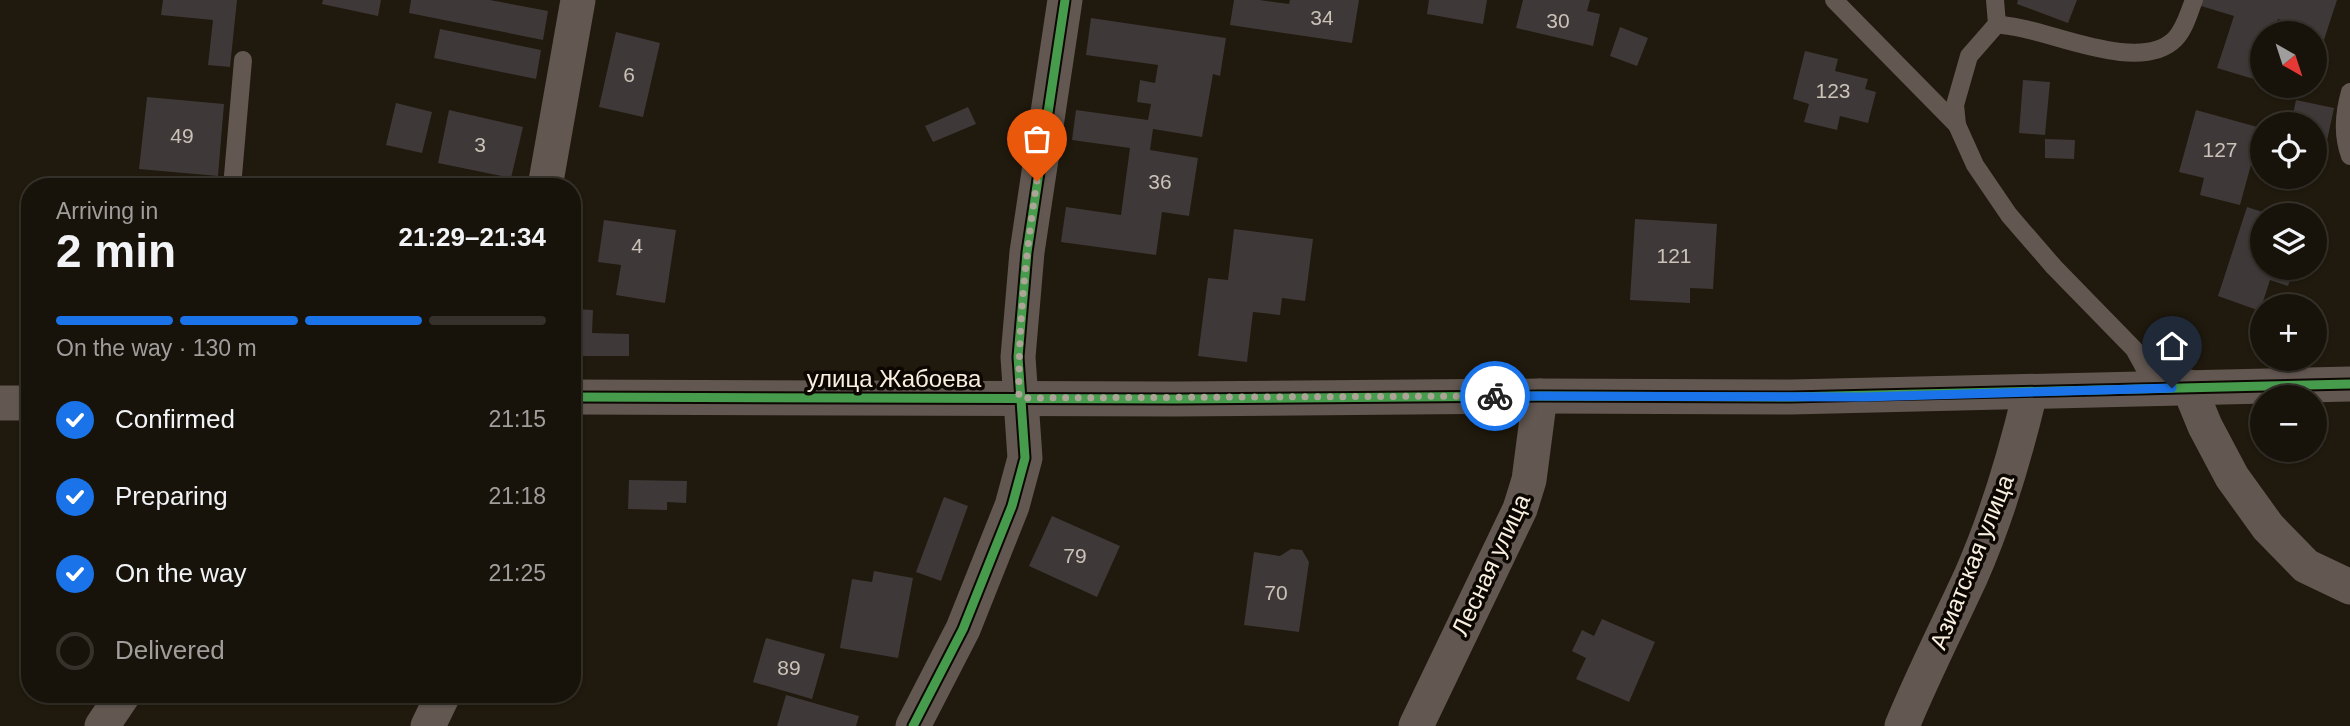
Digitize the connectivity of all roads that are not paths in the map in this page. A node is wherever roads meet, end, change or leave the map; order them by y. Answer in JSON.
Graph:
{"nodes":[{"id":1,"x":579,"y":0,"type":"edge"},
{"id":2,"x":1065,"y":0,"type":"edge"},
{"id":3,"x":1834,"y":0,"type":"edge"},
{"id":4,"x":1995,"y":0,"type":"edge"},
{"id":5,"x":2194,"y":0,"type":"edge"},
{"id":6,"x":1997,"y":24,"type":"junction"},
{"id":7,"x":243,"y":60,"type":"dead end"},
{"id":8,"x":2350,"y":92,"type":"edge"},
{"id":9,"x":1957,"y":125,"type":"junction"},
{"id":10,"x":2350,"y":156,"type":"edge"},
{"id":11,"x":233,"y":178,"type":"edge"},
{"id":12,"x":547,"y":178,"type":"edge"},
{"id":13,"x":2350,"y":384,"type":"edge"},
{"id":14,"x":2172,"y":388,"type":"junction"},
{"id":15,"x":2030,"y":393,"type":"junction"},
{"id":16,"x":1540,"y":396,"type":"junction"},
{"id":17,"x":581,"y":397,"type":"edge"},
{"id":18,"x":1019,"y":398,"type":"junction"},
{"id":19,"x":0,"y":403,"type":"edge"},
{"id":20,"x":21,"y":403,"type":"edge"},
{"id":21,"x":2350,"y":586,"type":"edge"},
{"id":22,"x":117,"y":703,"type":"edge"},
{"id":23,"x":439,"y":703,"type":"edge"},
{"id":24,"x":102,"y":726,"type":"edge"},
{"id":25,"x":428,"y":726,"type":"edge"},
{"id":26,"x":912,"y":726,"type":"edge"},
{"id":27,"x":1416,"y":726,"type":"edge"},
{"id":28,"x":1902,"y":726,"type":"edge"}],
"edges":[{"from":1,"to":12,"type":"street"},
{"from":2,"to":18,"type":"street"},
{"from":3,"to":9,"type":"lane"},
{"from":4,"to":6,"type":"lane"},
{"from":5,"to":6,"type":"lane"},
{"from":6,"to":9,"type":"lane"},
{"from":7,"to":11,"type":"lane"},
{"from":8,"to":10,"type":"lane"},
{"from":9,"to":14,"type":"lane"},
{"from":13,"to":14,"type":"street","name":"улица Жабоева"},
{"from":14,"to":15,"type":"street","name":"улица Жабоева"},
{"from":14,"to":21,"type":"street"},
{"from":15,"to":16,"type":"street","name":"улица Жабоева"},
{"from":15,"to":28,"type":"street","name":"Азиатская улица"},
{"from":16,"to":18,"type":"street","name":"улица Жабоева"},
{"from":16,"to":27,"type":"street","name":"Лесная улица"},
{"from":17,"to":18,"type":"street","name":"улица Жабоева"},
{"from":18,"to":26,"type":"street"},
{"from":19,"to":20,"type":"street"},
{"from":22,"to":24,"type":"street"},
{"from":23,"to":25,"type":"street"}]}
